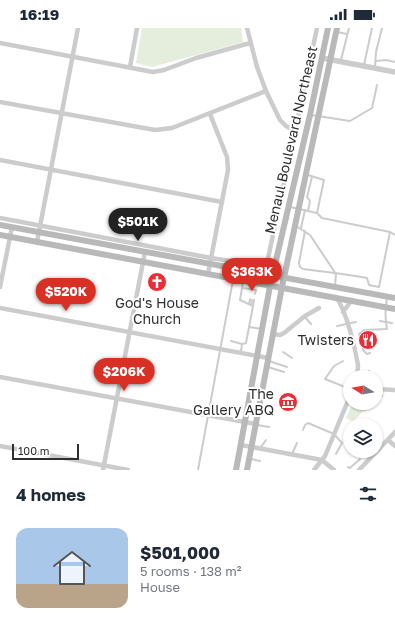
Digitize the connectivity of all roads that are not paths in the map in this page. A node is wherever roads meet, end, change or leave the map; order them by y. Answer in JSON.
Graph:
{"nodes":[{"id":1,"x":78,"y":28,"type":"edge"},
{"id":2,"x":137,"y":28,"type":"edge"},
{"id":3,"x":247,"y":28,"type":"edge"},
{"id":4,"x":317,"y":28,"type":"edge"},
{"id":5,"x":328,"y":28,"type":"edge"},
{"id":6,"x":349,"y":28,"type":"edge"},
{"id":7,"x":372,"y":28,"type":"edge"},
{"id":8,"x":382,"y":28,"type":"edge"},
{"id":9,"x":336,"y":30,"type":"edge"},
{"id":10,"x":347,"y":34,"type":"junction"},
{"id":11,"x":0,"y":43,"type":"edge"},
{"id":12,"x":250,"y":43,"type":"junction"},
{"id":13,"x":72,"y":56,"type":"junction"},
{"id":14,"x":322,"y":58,"type":"junction"},
{"id":15,"x":330,"y":60,"type":"junction"},
{"id":16,"x":376,"y":61,"type":"junction"},
{"id":17,"x":341,"y":62,"type":"junction"},
{"id":18,"x":395,"y":62,"type":"edge"},
{"id":19,"x":130,"y":67,"type":"junction"},
{"id":20,"x":364,"y":67,"type":"junction"},
{"id":21,"x":374,"y":69,"type":"junction"},
{"id":22,"x":395,"y":72,"type":"edge"},
{"id":23,"x":377,"y":85,"type":"dead end"},
{"id":24,"x":266,"y":91,"type":"junction"},
{"id":25,"x":0,"y":102,"type":"edge"},
{"id":26,"x":62,"y":113,"type":"junction"},
{"id":27,"x":210,"y":114,"type":"junction"},
{"id":28,"x":310,"y":114,"type":"junction"},
{"id":29,"x":318,"y":116,"type":"junction"},
{"id":30,"x":295,"y":131,"type":"junction"},
{"id":31,"x":0,"y":160,"type":"edge"},
{"id":32,"x":51,"y":170,"type":"junction"},
{"id":33,"x":309,"y":175,"type":"junction"},
{"id":34,"x":222,"y":202,"type":"junction"},
{"id":35,"x":289,"y":206,"type":"junction"},
{"id":36,"x":298,"y":209,"type":"junction"},
{"id":37,"x":307,"y":210,"type":"junction"},
{"id":38,"x":317,"y":213,"type":"junction"},
{"id":39,"x":0,"y":218,"type":"edge"},
{"id":40,"x":0,"y":225,"type":"edge"},
{"id":41,"x":40,"y":225,"type":"junction"},
{"id":42,"x":295,"y":225,"type":"junction"},
{"id":43,"x":12,"y":227,"type":"junction"},
{"id":44,"x":301,"y":229,"type":"junction"},
{"id":45,"x":305,"y":231,"type":"junction"},
{"id":46,"x":39,"y":232,"type":"junction"},
{"id":47,"x":390,"y":232,"type":"junction"},
{"id":48,"x":0,"y":235,"type":"edge"},
{"id":49,"x":395,"y":235,"type":"edge"},
{"id":50,"x":10,"y":237,"type":"junction"},
{"id":51,"x":37,"y":242,"type":"junction"},
{"id":52,"x":145,"y":252,"type":"junction"},
{"id":53,"x":211,"y":261,"type":"junction"},
{"id":54,"x":143,"y":262,"type":"junction"},
{"id":55,"x":2,"y":270,"type":"edge"},
{"id":56,"x":208,"y":274,"type":"junction"},
{"id":57,"x":336,"y":274,"type":"junction"},
{"id":58,"x":273,"y":275,"type":"junction"},
{"id":59,"x":284,"y":278,"type":"junction"},
{"id":60,"x":234,"y":279,"type":"junction"},
{"id":61,"x":243,"y":281,"type":"junction"},
{"id":62,"x":270,"y":286,"type":"junction"},
{"id":63,"x":374,"y":286,"type":"junction"},
{"id":64,"x":0,"y":287,"type":"edge"},
{"id":65,"x":282,"y":287,"type":"junction"},
{"id":66,"x":334,"y":287,"type":"junction"},
{"id":67,"x":242,"y":288,"type":"junction"},
{"id":68,"x":253,"y":290,"type":"junction"},
{"id":69,"x":373,"y":294,"type":"junction"},
{"id":70,"x":336,"y":297,"type":"junction"},
{"id":71,"x":387,"y":297,"type":"junction"},
{"id":72,"x":395,"y":298,"type":"edge"},
{"id":73,"x":352,"y":300,"type":"junction"},
{"id":74,"x":251,"y":305,"type":"junction"},
{"id":75,"x":385,"y":307,"type":"junction"},
{"id":76,"x":0,"y":308,"type":"edge"},
{"id":77,"x":319,"y":308,"type":"dead end"},
{"id":78,"x":395,"y":309,"type":"edge"},
{"id":79,"x":343,"y":312,"type":"junction"},
{"id":80,"x":305,"y":316,"type":"junction"},
{"id":81,"x":380,"y":321,"type":"dead end"},
{"id":82,"x":356,"y":322,"type":"dead end"},
{"id":83,"x":386,"y":322,"type":"junction"},
{"id":84,"x":392,"y":323,"type":"dead end"},
{"id":85,"x":311,"y":324,"type":"dead end"},
{"id":86,"x":347,"y":324,"type":"junction"},
{"id":87,"x":337,"y":326,"type":"dead end"},
{"id":88,"x":249,"y":327,"type":"junction"},
{"id":89,"x":262,"y":329,"type":"junction"},
{"id":90,"x":128,"y":332,"type":"junction"},
{"id":91,"x":273,"y":334,"type":"junction"},
{"id":92,"x":231,"y":341,"type":"dead end"},
{"id":93,"x":242,"y":344,"type":"junction"},
{"id":94,"x":221,"y":350,"type":"junction"},
{"id":95,"x":283,"y":352,"type":"dead end"},
{"id":96,"x":240,"y":353,"type":"junction"},
{"id":97,"x":370,"y":353,"type":"dead end"},
{"id":98,"x":258,"y":357,"type":"junction"},
{"id":99,"x":292,"y":358,"type":"dead end"},
{"id":100,"x":343,"y":361,"type":"dead end"},
{"id":101,"x":268,"y":362,"type":"junction"},
{"id":102,"x":287,"y":367,"type":"dead end"},
{"id":103,"x":358,"y":370,"type":"edge"},
{"id":104,"x":284,"y":372,"type":"dead end"},
{"id":105,"x":0,"y":377,"type":"edge"},
{"id":106,"x":343,"y":386,"type":"edge"},
{"id":107,"x":383,"y":389,"type":"edge"},
{"id":108,"x":395,"y":390,"type":"edge"},
{"id":109,"x":116,"y":399,"type":"junction"},
{"id":110,"x":344,"y":410,"type":"edge"},
{"id":111,"x":208,"y":416,"type":"junction"},
{"id":112,"x":245,"y":423,"type":"junction"},
{"id":113,"x":256,"y":424,"type":"junction"},
{"id":114,"x":269,"y":427,"type":"dead end"},
{"id":115,"x":303,"y":430,"type":"dead end"},
{"id":116,"x":395,"y":432,"type":"edge"},
{"id":117,"x":334,"y":434,"type":"junction"},
{"id":118,"x":266,"y":440,"type":"dead end"},
{"id":119,"x":388,"y":440,"type":"junction"},
{"id":120,"x":297,"y":443,"type":"dead end"},
{"id":121,"x":241,"y":444,"type":"junction"},
{"id":122,"x":0,"y":446,"type":"edge"},
{"id":123,"x":252,"y":446,"type":"junction"},
{"id":124,"x":395,"y":446,"type":"edge"},
{"id":125,"x":261,"y":448,"type":"junction"},
{"id":126,"x":292,"y":454,"type":"junction"},
{"id":127,"x":336,"y":454,"type":"dead end"},
{"id":128,"x":250,"y":459,"type":"junction"},
{"id":129,"x":360,"y":459,"type":"dead end"},
{"id":130,"x":322,"y":460,"type":"junction"},
{"id":131,"x":260,"y":461,"type":"dead end"},
{"id":132,"x":348,"y":467,"type":"dead end"},
{"id":133,"x":103,"y":468,"type":"edge"},
{"id":134,"x":128,"y":470,"type":"edge"},
{"id":135,"x":198,"y":470,"type":"edge"},
{"id":136,"x":236,"y":470,"type":"edge"},
{"id":137,"x":247,"y":470,"type":"edge"},
{"id":138,"x":314,"y":470,"type":"edge"},
{"id":139,"x":334,"y":470,"type":"edge"},
{"id":140,"x":359,"y":470,"type":"edge"}],
"edges":[{"from":1,"to":13,"type":"street"},
{"from":2,"to":19,"type":"street"},
{"from":3,"to":12,"type":"street"},
{"from":4,"to":30,"type":"street"},
{"from":5,"to":14,"type":"main road","name":"Menaul Boulevard Northeast"},
{"from":6,"to":10,"type":"lane"},
{"from":7,"to":20,"type":"lane"},
{"from":8,"to":16,"type":"lane"},
{"from":9,"to":10,"type":"lane"},
{"from":9,"to":15,"type":"main road","name":"Menaul Boulevard Northeast"},
{"from":10,"to":17,"type":"lane"},
{"from":11,"to":13,"type":"street"},
{"from":12,"to":19,"type":"street"},
{"from":12,"to":24,"type":"street"},
{"from":13,"to":19,"type":"street"},
{"from":13,"to":26,"type":"street"},
{"from":14,"to":15,"type":"street"},
{"from":14,"to":28,"type":"main road","name":"Menaul Boulevard Northeast"},
{"from":15,"to":17,"type":"street"},
{"from":15,"to":29,"type":"main road","name":"Menaul Boulevard Northeast"},
{"from":16,"to":18,"type":"lane"},
{"from":16,"to":21,"type":"lane"},
{"from":17,"to":20,"type":"street"},
{"from":20,"to":21,"type":"street"},
{"from":21,"to":22,"type":"street"},
{"from":23,"to":29,"type":"lane"},
{"from":24,"to":27,"type":"street"},
{"from":24,"to":30,"type":"street"},
{"from":25,"to":26,"type":"street"},
{"from":26,"to":27,"type":"street"},
{"from":26,"to":32,"type":"street"},
{"from":27,"to":34,"type":"street"},
{"from":28,"to":29,"type":"lane"},
{"from":28,"to":35,"type":"main road","name":"Menaul Boulevard Northeast"},
{"from":29,"to":33,"type":"main road","name":"Menaul Boulevard Northeast"},
{"from":30,"to":53,"type":"street"},
{"from":31,"to":32,"type":"street"},
{"from":32,"to":34,"type":"street"},
{"from":32,"to":41,"type":"street"},
{"from":33,"to":36,"type":"main road","name":"Menaul Boulevard Northeast"},
{"from":33,"to":37,"type":"lane"},
{"from":33,"to":38,"type":"lane"},
{"from":34,"to":53,"type":"street"},
{"from":35,"to":36,"type":"lane"},
{"from":35,"to":58,"type":"main road","name":"Menaul Boulevard Northeast"},
{"from":36,"to":37,"type":"lane"},
{"from":36,"to":42,"type":"main road","name":"Menaul Boulevard Northeast"},
{"from":37,"to":38,"type":"lane"},
{"from":37,"to":44,"type":"lane"},
{"from":38,"to":47,"type":"lane"},
{"from":39,"to":41,"type":"street"},
{"from":40,"to":43,"type":"main road"},
{"from":41,"to":46,"type":"street"},
{"from":41,"to":53,"type":"street"},
{"from":42,"to":44,"type":"lane"},
{"from":42,"to":59,"type":"main road","name":"Menaul Boulevard Northeast"},
{"from":43,"to":46,"type":"main road"},
{"from":43,"to":50,"type":"street"},
{"from":44,"to":45,"type":"lane"},
{"from":45,"to":57,"type":"lane"},
{"from":45,"to":57,"type":"lane"},
{"from":46,"to":51,"type":"street"},
{"from":46,"to":52,"type":"main road"},
{"from":47,"to":49,"type":"lane"},
{"from":47,"to":63,"type":"lane"},
{"from":48,"to":50,"type":"main road"},
{"from":50,"to":51,"type":"main road"},
{"from":50,"to":55,"type":"street"},
{"from":51,"to":54,"type":"main road"},
{"from":52,"to":53,"type":"main road"},
{"from":52,"to":54,"type":"street"},
{"from":53,"to":56,"type":"street"},
{"from":53,"to":58,"type":"main road"},
{"from":54,"to":56,"type":"main road"},
{"from":54,"to":90,"type":"street"},
{"from":55,"to":64,"type":"street"},
{"from":56,"to":60,"type":"main road"},
{"from":57,"to":63,"type":"lane"},
{"from":57,"to":66,"type":"lane"},
{"from":58,"to":59,"type":"main road"},
{"from":58,"to":62,"type":"main road","name":"Menaul Boulevard Northeast"},
{"from":59,"to":65,"type":"main road","name":"Menaul Boulevard Northeast"},
{"from":59,"to":66,"type":"main road"},
{"from":60,"to":61,"type":"main road"},
{"from":60,"to":94,"type":"lane"},
{"from":61,"to":62,"type":"main road"},
{"from":61,"to":67,"type":"lane"},
{"from":62,"to":65,"type":"main road"},
{"from":62,"to":89,"type":"main road","name":"Menaul Boulevard Northeast"},
{"from":63,"to":69,"type":"lane"},
{"from":65,"to":70,"type":"main road"},
{"from":65,"to":91,"type":"main road","name":"Menaul Boulevard Northeast"},
{"from":66,"to":69,"type":"main road"},
{"from":67,"to":68,"type":"lane"},
{"from":67,"to":74,"type":"lane"},
{"from":68,"to":68,"type":"lane"},
{"from":69,"to":71,"type":"main road"},
{"from":70,"to":73,"type":"main road"},
{"from":70,"to":79,"type":"street"},
{"from":71,"to":72,"type":"main road"},
{"from":71,"to":75,"type":"lane"},
{"from":73,"to":75,"type":"main road"},
{"from":73,"to":79,"type":"street"},
{"from":74,"to":74,"type":"lane"},
{"from":74,"to":88,"type":"lane"},
{"from":75,"to":78,"type":"main road"},
{"from":75,"to":83,"type":"lane"},
{"from":76,"to":90,"type":"street"},
{"from":77,"to":80,"type":"street"},
{"from":79,"to":86,"type":"street"},
{"from":80,"to":85,"type":"lane"},
{"from":80,"to":91,"type":"street"},
{"from":81,"to":83,"type":"lane"},
{"from":82,"to":86,"type":"lane"},
{"from":83,"to":84,"type":"lane"},
{"from":83,"to":97,"type":"lane"},
{"from":86,"to":87,"type":"lane"},
{"from":86,"to":103,"type":"street"},
{"from":88,"to":89,"type":"lane"},
{"from":88,"to":93,"type":"lane"},
{"from":89,"to":98,"type":"main road","name":"Menaul Boulevard Northeast"},
{"from":90,"to":94,"type":"street"},
{"from":90,"to":109,"type":"street"},
{"from":91,"to":101,"type":"main road","name":"Menaul Boulevard Northeast"},
{"from":92,"to":93,"type":"lane"},
{"from":93,"to":96,"type":"lane"},
{"from":94,"to":96,"type":"street"},
{"from":94,"to":111,"type":"lane"},
{"from":95,"to":99,"type":"lane"},
{"from":96,"to":98,"type":"street"},
{"from":98,"to":101,"type":"street"},
{"from":98,"to":112,"type":"main road","name":"Menaul Boulevard Northeast"},
{"from":100,"to":106,"type":"lane"},
{"from":101,"to":102,"type":"lane"},
{"from":101,"to":104,"type":"lane"},
{"from":101,"to":113,"type":"main road","name":"Menaul Boulevard Northeast"},
{"from":105,"to":109,"type":"street"},
{"from":107,"to":108,"type":"street"},
{"from":109,"to":111,"type":"street"},
{"from":109,"to":133,"type":"street"},
{"from":110,"to":117,"type":"street"},
{"from":111,"to":112,"type":"street"},
{"from":111,"to":135,"type":"lane"},
{"from":112,"to":113,"type":"street"},
{"from":112,"to":121,"type":"main road","name":"Menaul Boulevard Northeast"},
{"from":113,"to":114,"type":"lane"},
{"from":113,"to":123,"type":"main road","name":"Menaul Boulevard Northeast"},
{"from":115,"to":117,"type":"lane"},
{"from":116,"to":119,"type":"street"},
{"from":117,"to":127,"type":"lane"},
{"from":117,"to":130,"type":"street"},
{"from":118,"to":125,"type":"lane"},
{"from":119,"to":124,"type":"street"},
{"from":119,"to":140,"type":"street"},
{"from":120,"to":126,"type":"lane"},
{"from":121,"to":123,"type":"street"},
{"from":121,"to":136,"type":"main road","name":"Menaul Boulevard Northeast"},
{"from":122,"to":133,"type":"street"},
{"from":123,"to":125,"type":"street"},
{"from":123,"to":128,"type":"main road","name":"Menaul Boulevard Northeast"},
{"from":125,"to":126,"type":"street"},
{"from":126,"to":130,"type":"street"},
{"from":128,"to":131,"type":"lane"},
{"from":128,"to":137,"type":"main road","name":"Menaul Boulevard Northeast"},
{"from":129,"to":132,"type":"lane"},
{"from":130,"to":138,"type":"street"},
{"from":130,"to":139,"type":"street"},
{"from":133,"to":134,"type":"street"}]}
